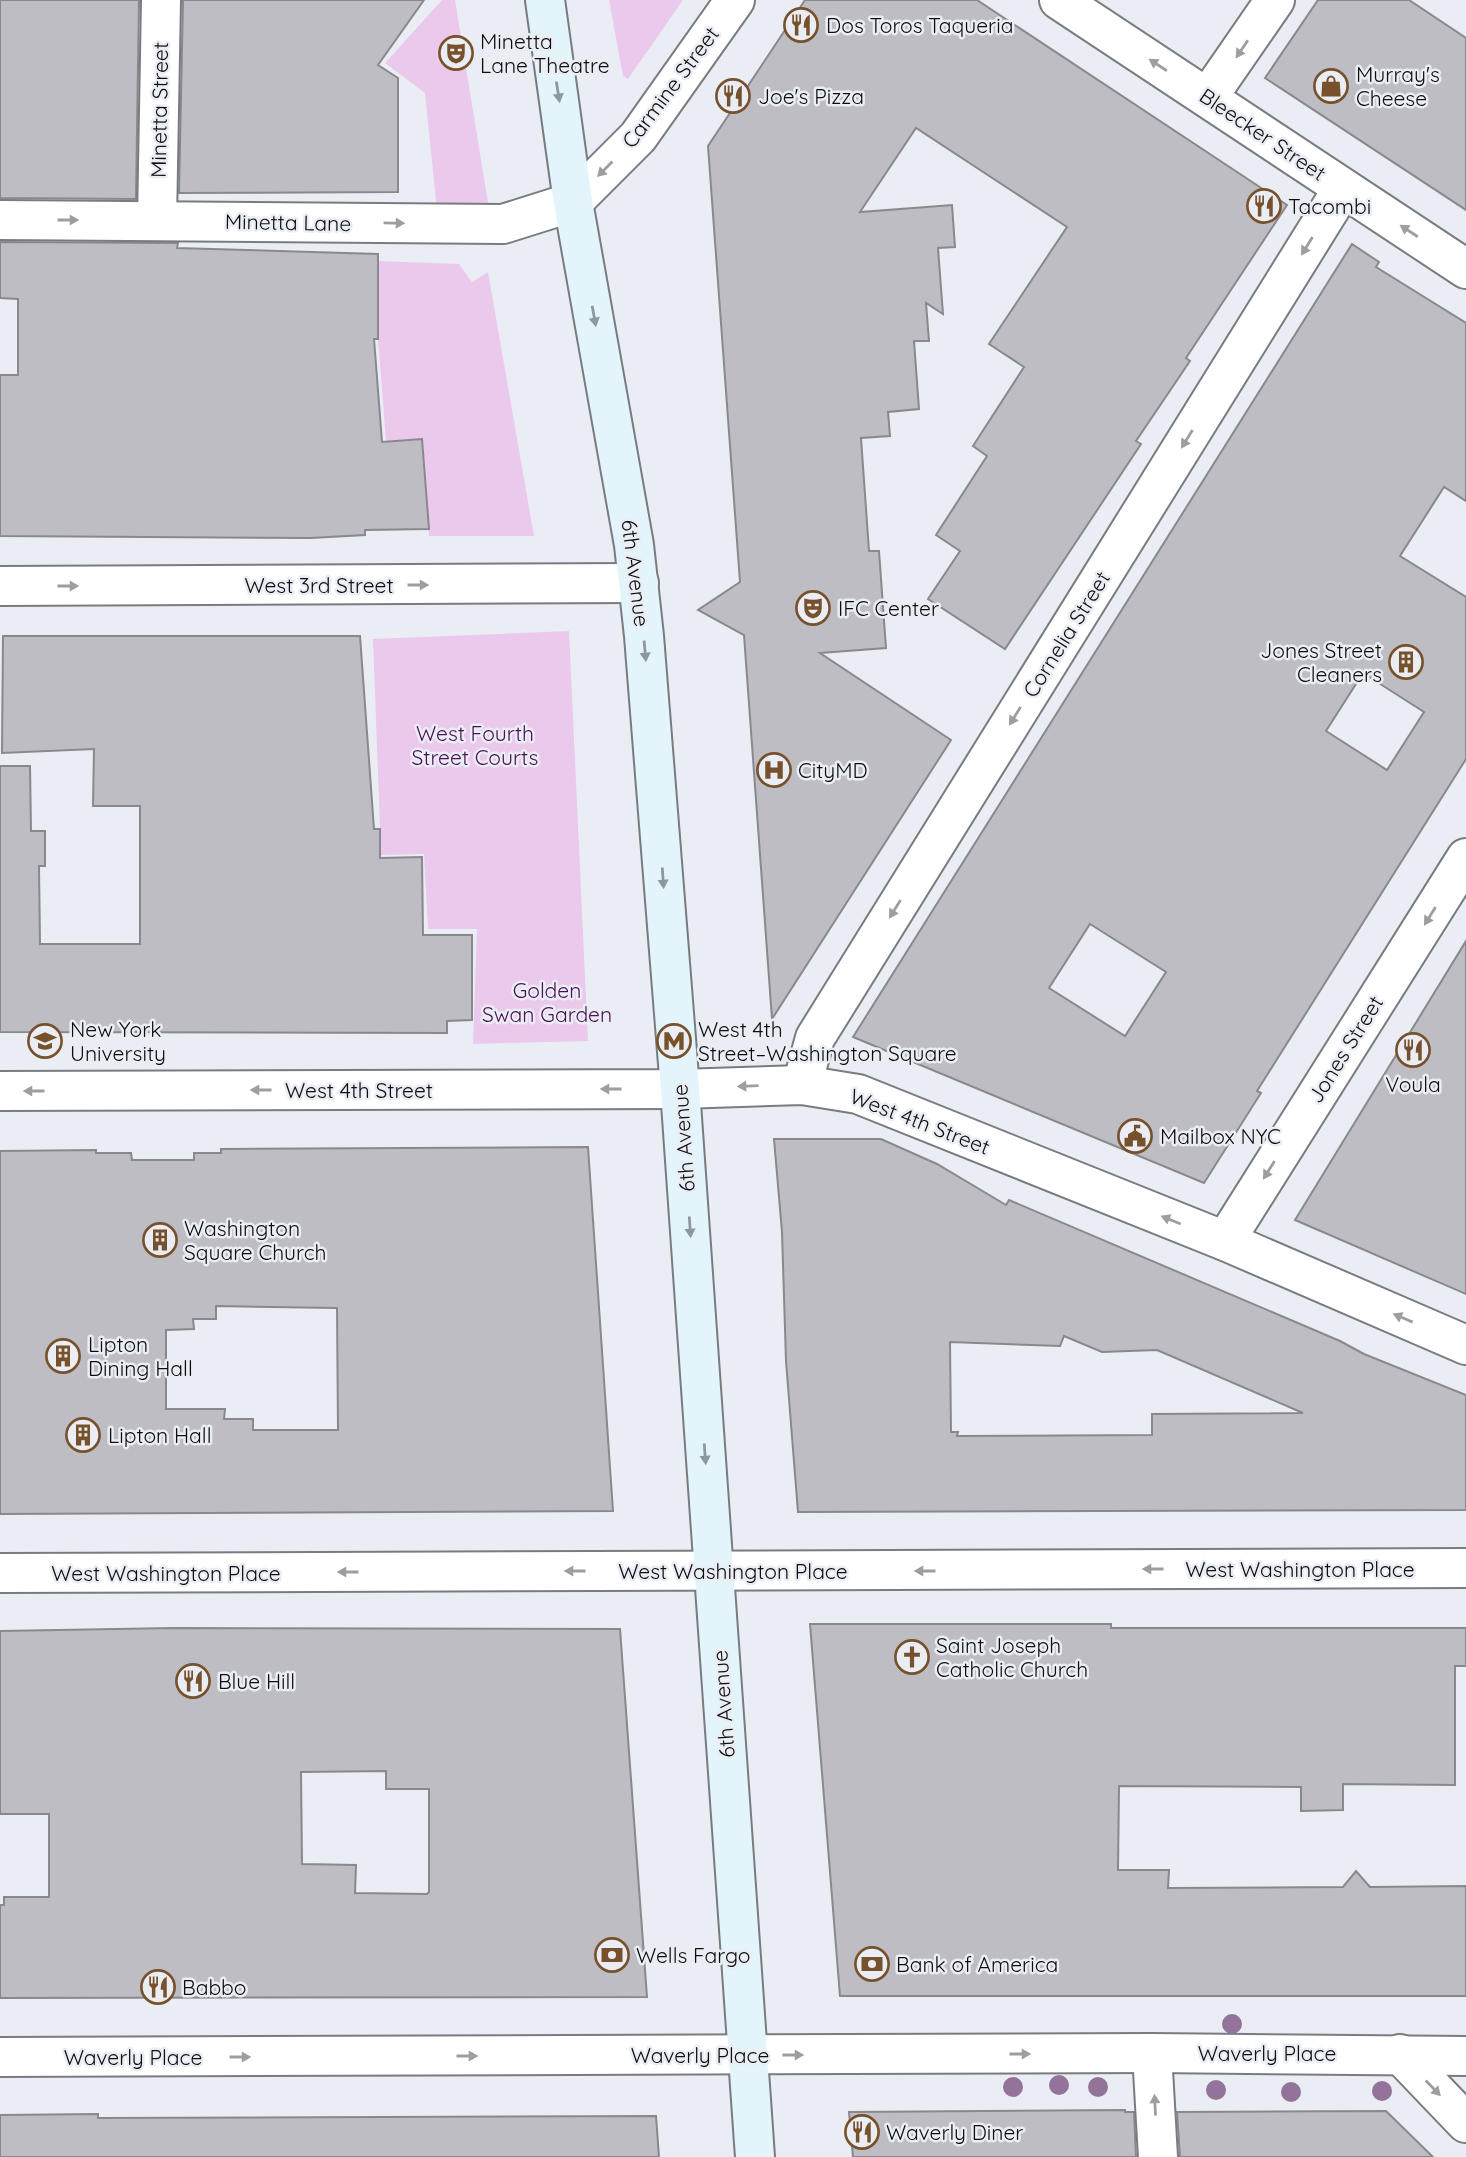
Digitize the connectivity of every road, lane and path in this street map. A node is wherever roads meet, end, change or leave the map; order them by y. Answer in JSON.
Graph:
{"nodes":[{"id":1,"x":161,"y":0,"type":"edge"},
{"id":2,"x":545,"y":0,"type":"edge"},
{"id":3,"x":734,"y":0,"type":"edge"},
{"id":4,"x":1059,"y":0,"type":"edge"},
{"id":5,"x":1275,"y":0,"type":"edge"},
{"id":6,"x":1208,"y":97,"type":"junction"},
{"id":7,"x":1343,"y":188,"type":"junction"},
{"id":8,"x":573,"y":202,"type":"junction"},
{"id":9,"x":0,"y":220,"type":"edge"},
{"id":10,"x":157,"y":220,"type":"junction"},
{"id":11,"x":1466,"y":269,"type":"edge"},
{"id":12,"x":639,"y":583,"type":"junction"},
{"id":13,"x":0,"y":586,"type":"edge"},
{"id":14,"x":1466,"y":858,"type":"edge"},
{"id":15,"x":802,"y":1085,"type":"junction"},
{"id":16,"x":680,"y":1089,"type":"junction"},
{"id":17,"x":0,"y":1091,"type":"edge"},
{"id":18,"x":1225,"y":1241,"type":"junction"},
{"id":19,"x":1466,"y":1345,"type":"edge"},
{"id":20,"x":1466,"y":1568,"type":"edge"},
{"id":21,"x":714,"y":1570,"type":"junction"},
{"id":22,"x":0,"y":1573,"type":"edge"},
{"id":23,"x":1152,"y":2053,"type":"junction"},
{"id":24,"x":1400,"y":2054,"type":"junction"},
{"id":25,"x":749,"y":2055,"type":"junction"},
{"id":26,"x":1466,"y":2056,"type":"edge"},
{"id":27,"x":0,"y":2057,"type":"edge"},
{"id":28,"x":1466,"y":2123,"type":"edge"},
{"id":29,"x":755,"y":2157,"type":"edge"},
{"id":30,"x":1158,"y":2157,"type":"edge"}],
"edges":[{"from":1,"to":10,"type":"street","name":"Minetta Street"},
{"from":2,"to":8,"type":"main road","name":"6th Avenue","one_way":true},
{"from":3,"to":8,"type":"street","name":"Carmine Street","one_way":true},
{"from":6,"to":4,"type":"street","name":"Bleecker Street","one_way":true},
{"from":5,"to":6,"type":"street","one_way":true},
{"from":6,"to":7,"type":"street","name":"Bleecker Street"},
{"from":11,"to":7,"type":"street","name":"Bleecker Street","one_way":true},
{"from":7,"to":15,"type":"street","name":"Cornelia Street","one_way":true},
{"from":10,"to":8,"type":"street","name":"Minetta Lane","one_way":true},
{"from":8,"to":12,"type":"main road","name":"6th Avenue","one_way":true},
{"from":9,"to":10,"type":"street","name":"Minetta Lane","one_way":true},
{"from":13,"to":12,"type":"street","name":"West 3rd Street","one_way":true},
{"from":12,"to":16,"type":"main road","name":"6th Avenue","one_way":true},
{"from":14,"to":18,"type":"street","name":"Jones Street","one_way":true},
{"from":15,"to":16,"type":"street","name":"West 4th Street","one_way":true},
{"from":18,"to":15,"type":"street","name":"West 4th Street","one_way":true},
{"from":16,"to":17,"type":"street","name":"West 4th Street","one_way":true},
{"from":16,"to":21,"type":"main road","name":"6th Avenue","one_way":true},
{"from":19,"to":18,"type":"street","name":"West 4th Street","one_way":true},
{"from":20,"to":21,"type":"street","name":"West Washington Place","one_way":true},
{"from":21,"to":22,"type":"street","name":"West Washington Place","one_way":true},
{"from":21,"to":25,"type":"main road","name":"6th Avenue"},
{"from":23,"to":24,"type":"street","name":"Waverly Place"},
{"from":25,"to":23,"type":"street","name":"Waverly Place","one_way":true},
{"from":30,"to":23,"type":"street","one_way":true},
{"from":24,"to":26,"type":"street","name":"Waverly Place"},
{"from":24,"to":28,"type":"street","one_way":true},
{"from":27,"to":25,"type":"street","name":"Waverly Place","one_way":true},
{"from":25,"to":29,"type":"main road","name":"6th Avenue"}]}
